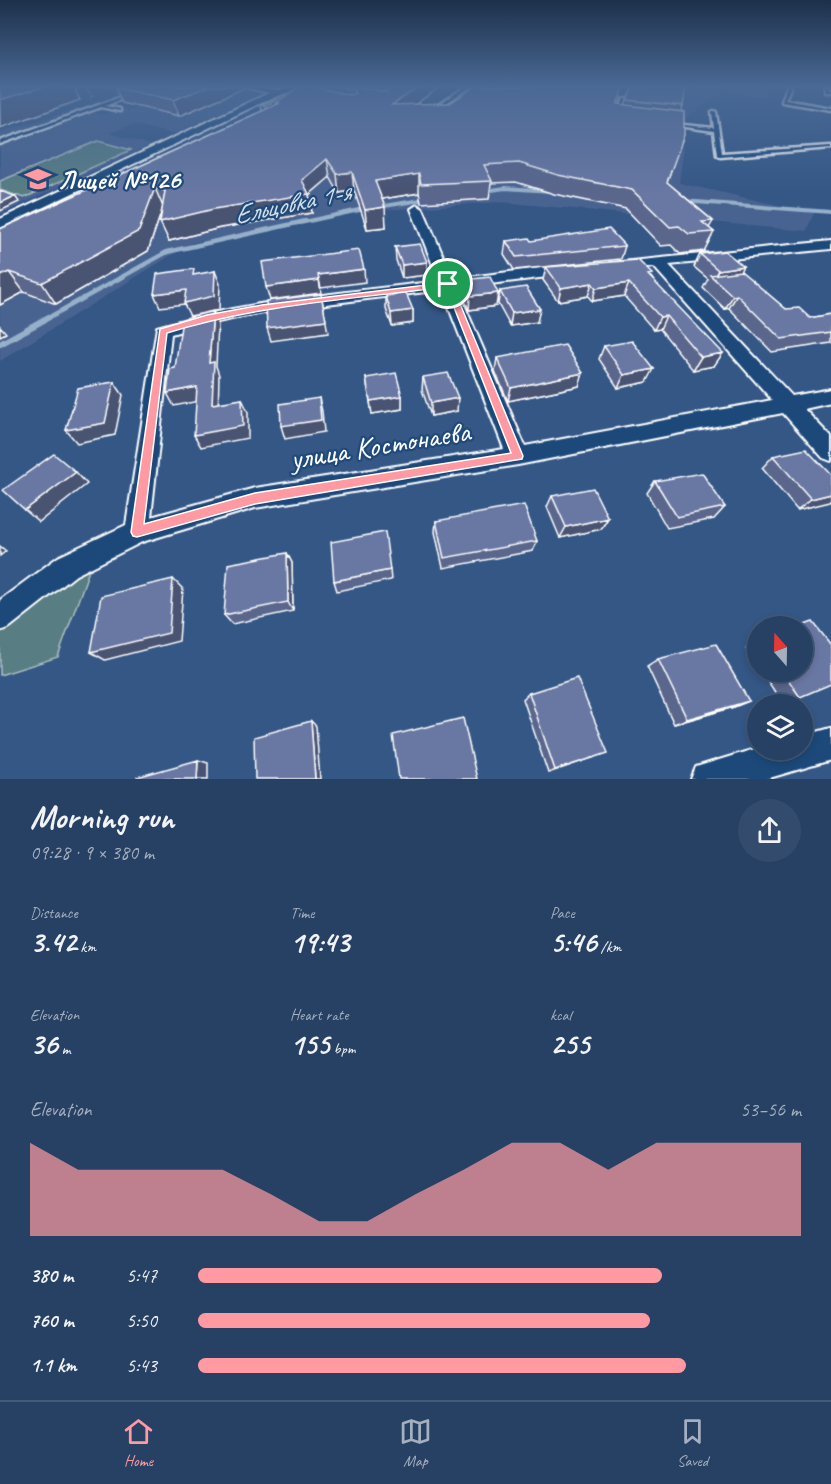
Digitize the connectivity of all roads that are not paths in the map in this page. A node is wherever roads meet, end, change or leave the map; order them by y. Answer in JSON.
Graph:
{"nodes":[{"id":1,"x":57,"y":122,"type":"edge"},
{"id":2,"x":218,"y":122,"type":"edge"},
{"id":3,"x":716,"y":122,"type":"edge"},
{"id":4,"x":672,"y":125,"type":"edge"},
{"id":5,"x":717,"y":130,"type":"junction"},
{"id":6,"x":0,"y":143,"type":"edge"},
{"id":7,"x":831,"y":147,"type":"edge"},
{"id":8,"x":417,"y":209,"type":"dead end"},
{"id":9,"x":0,"y":224,"type":"edge"},
{"id":10,"x":831,"y":245,"type":"edge"},
{"id":11,"x":660,"y":264,"type":"junction"},
{"id":12,"x":605,"y":267,"type":"edge"},
{"id":13,"x":583,"y":268,"type":"edge"},
{"id":14,"x":448,"y":284,"type":"junction"},
{"id":15,"x":831,"y":396,"type":"edge"},
{"id":16,"x":787,"y":404,"type":"junction"},
{"id":17,"x":831,"y":452,"type":"edge"},
{"id":18,"x":518,"y":456,"type":"junction"},
{"id":19,"x":137,"y":532,"type":"junction"},
{"id":20,"x":0,"y":617,"type":"edge"},
{"id":21,"x":831,"y":744,"type":"edge"},
{"id":22,"x":708,"y":779,"type":"edge"}],
"edges":[{"from":1,"to":6,"type":"lane"},
{"from":2,"to":9,"type":"street"},
{"from":3,"to":5,"type":"lane"},
{"from":4,"to":5,"type":"lane"},
{"from":5,"to":7,"type":"lane"},
{"from":8,"to":14,"type":"street"},
{"from":10,"to":11,"type":"street"},
{"from":11,"to":12,"type":"street"},
{"from":11,"to":16,"type":"street"},
{"from":13,"to":14,"type":"street"},
{"from":14,"to":18,"type":"street"},
{"from":14,"to":19,"type":"street"},
{"from":15,"to":16,"type":"street","name":"улица Костонаева"},
{"from":16,"to":17,"type":"street"},
{"from":16,"to":18,"type":"street","name":"улица Костонаева"},
{"from":18,"to":19,"type":"street","name":"улица Костонаева"},
{"from":19,"to":20,"type":"street","name":"улица Костонаева"},
{"from":21,"to":22,"type":"street"}]}
